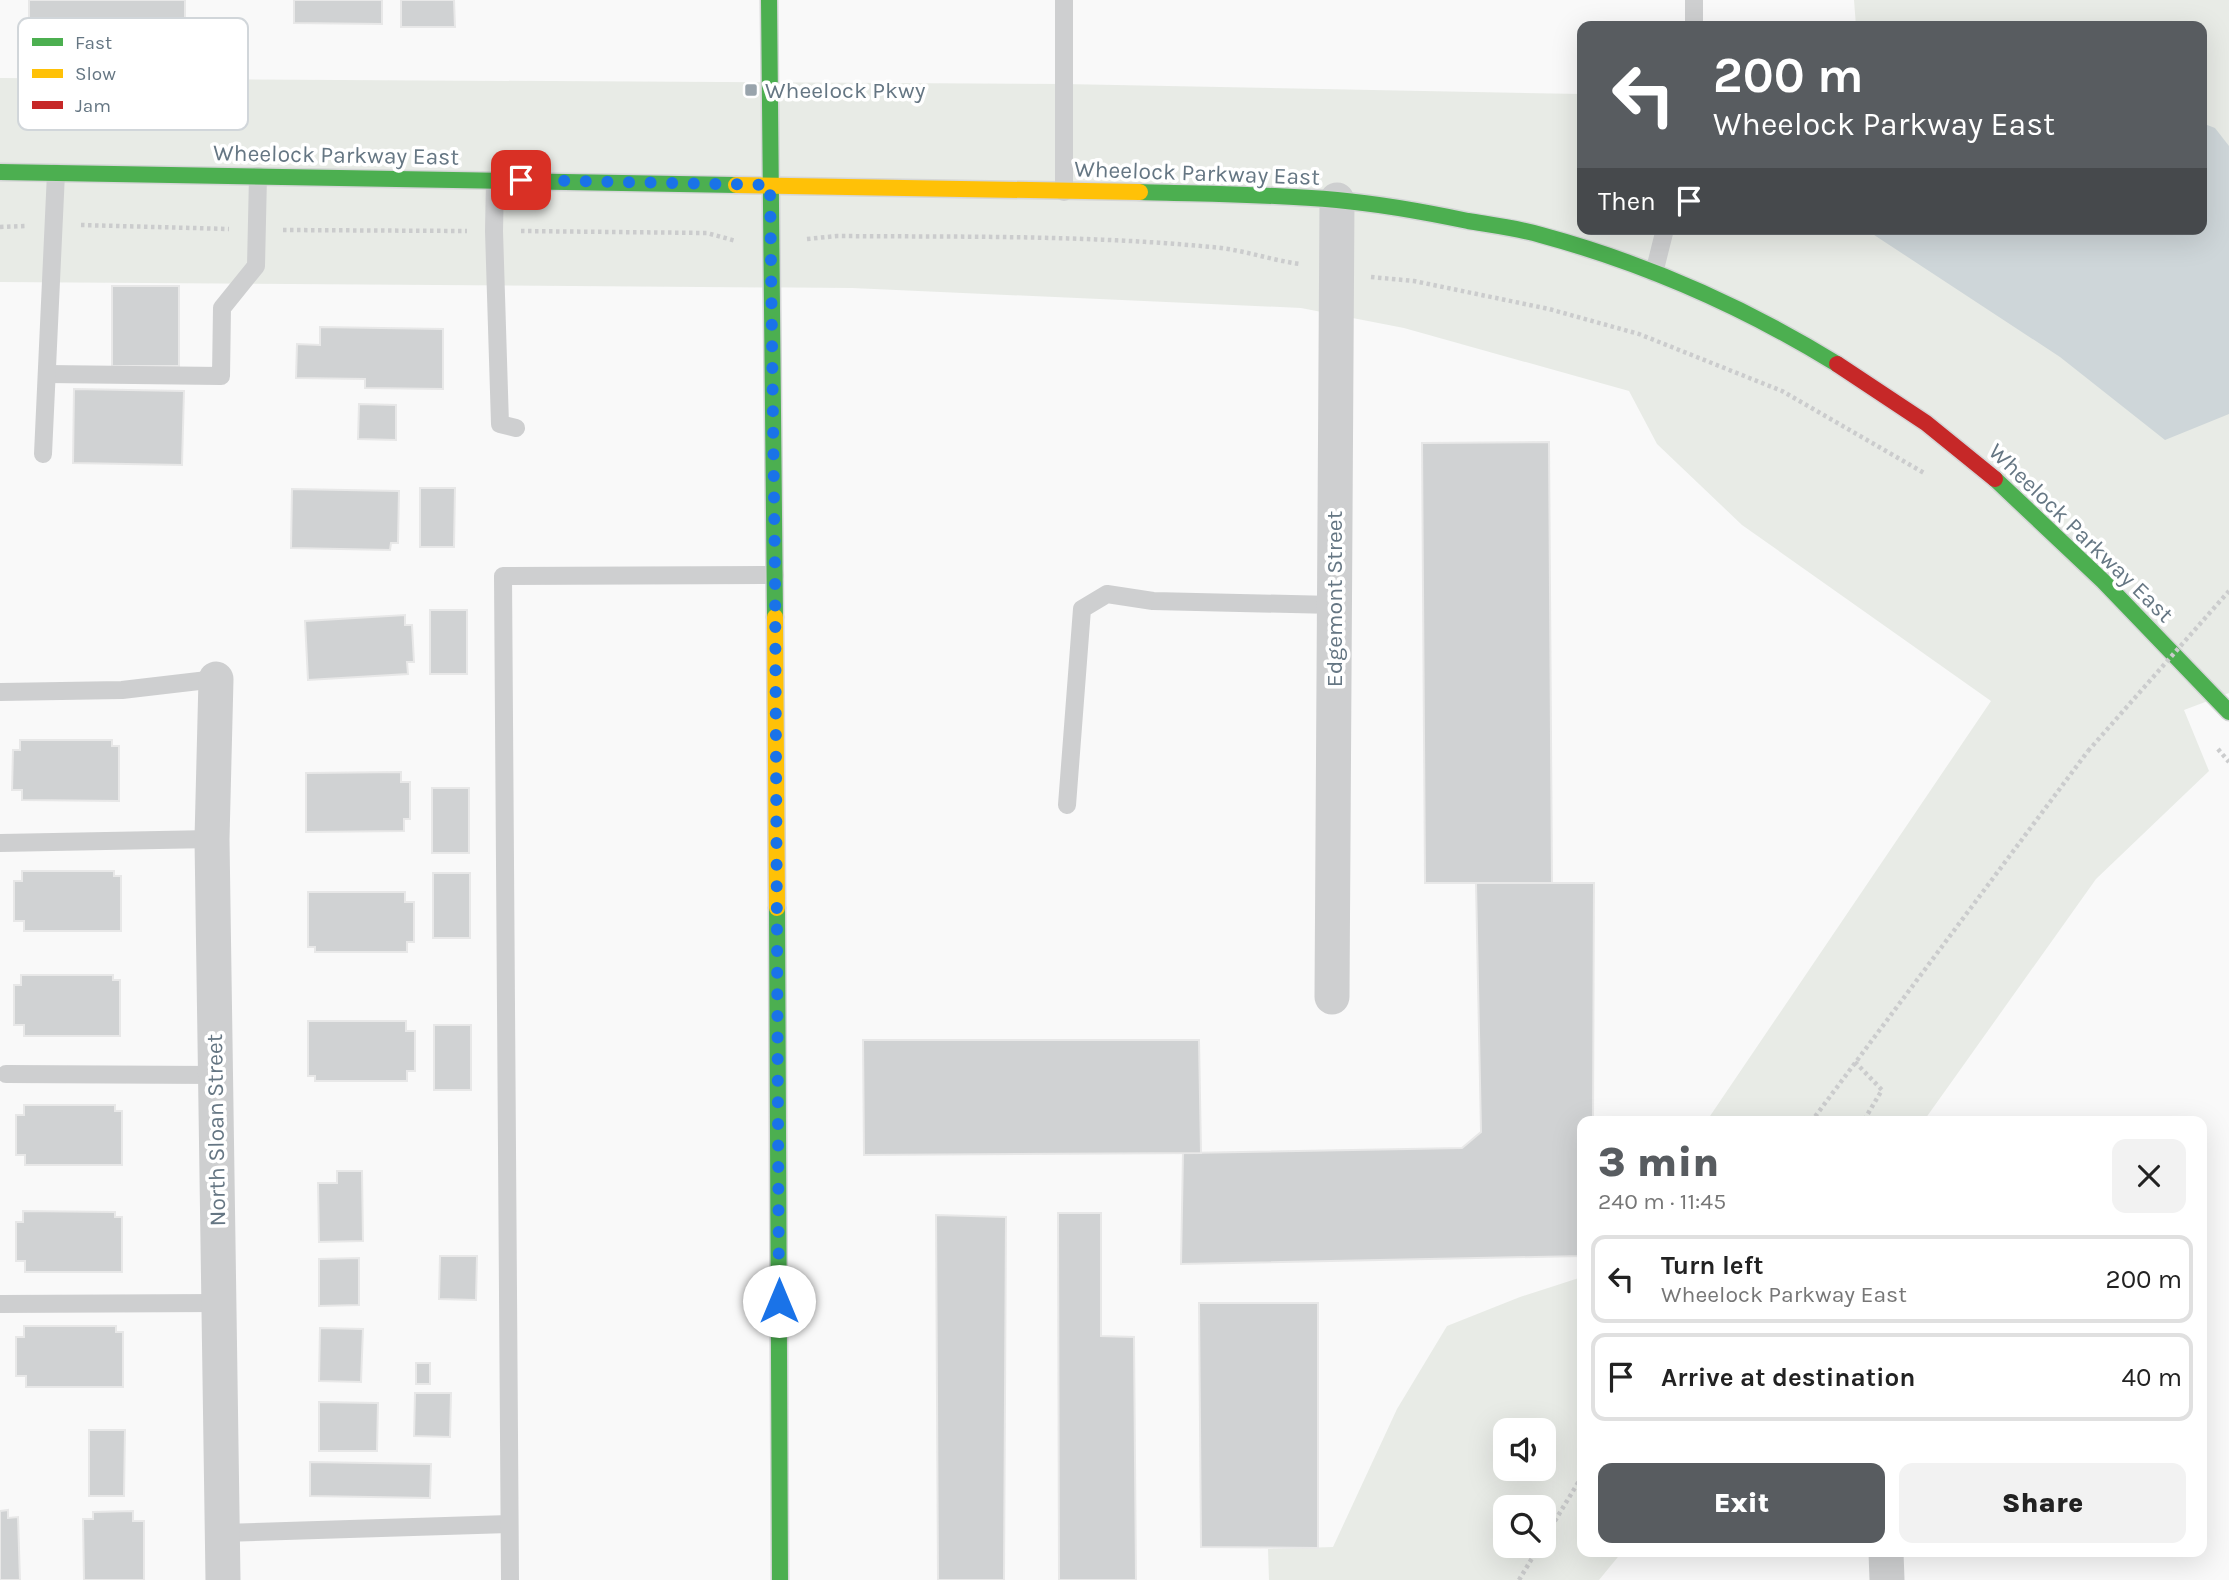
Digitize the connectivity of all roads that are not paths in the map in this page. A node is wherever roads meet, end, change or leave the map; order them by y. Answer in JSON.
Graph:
{"nodes":[{"id":1,"x":769,"y":0,"type":"edge"},
{"id":2,"x":1064,"y":0,"type":"edge"},
{"id":3,"x":1694,"y":0,"type":"edge"},
{"id":4,"x":1694,"y":21,"type":"edge"},
{"id":5,"x":0,"y":172,"type":"edge"},
{"id":6,"x":56,"y":173,"type":"junction"},
{"id":7,"x":258,"y":176,"type":"junction"},
{"id":8,"x":495,"y":180,"type":"junction"},
{"id":9,"x":770,"y":185,"type":"junction"},
{"id":10,"x":1064,"y":192,"type":"junction"},
{"id":11,"x":1336,"y":200,"type":"junction"},
{"id":12,"x":1664,"y":235,"type":"edge"},
{"id":13,"x":1654,"y":273,"type":"junction"},
{"id":14,"x":47,"y":374,"type":"junction"},
{"id":15,"x":516,"y":428,"type":"dead end"},
{"id":16,"x":43,"y":454,"type":"dead end"},
{"id":17,"x":775,"y":575,"type":"junction"},
{"id":18,"x":1334,"y":605,"type":"junction"},
{"id":19,"x":216,"y":679,"type":"joint"},
{"id":20,"x":0,"y":692,"type":"edge"},
{"id":21,"x":2229,"y":712,"type":"edge"},
{"id":22,"x":1067,"y":804,"type":"dead end"},
{"id":23,"x":212,"y":839,"type":"junction"},
{"id":24,"x":0,"y":844,"type":"edge"},
{"id":25,"x":1332,"y":997,"type":"dead end"},
{"id":26,"x":6,"y":1074,"type":"dead end"},
{"id":27,"x":216,"y":1075,"type":"junction"},
{"id":28,"x":219,"y":1303,"type":"junction"},
{"id":29,"x":0,"y":1304,"type":"edge"},
{"id":30,"x":509,"y":1524,"type":"junction"},
{"id":31,"x":223,"y":1533,"type":"junction"},
{"id":32,"x":1886,"y":1557,"type":"edge"},
{"id":33,"x":223,"y":1580,"type":"edge"},
{"id":34,"x":510,"y":1580,"type":"edge"},
{"id":35,"x":780,"y":1580,"type":"edge"},
{"id":36,"x":1887,"y":1580,"type":"edge"}],
"edges":[{"from":1,"to":9,"type":"street"},
{"from":2,"to":10,"type":"lane"},
{"from":3,"to":4,"type":"lane"},
{"from":5,"to":6,"type":"street","name":"Wheelock Parkway East"},
{"from":6,"to":7,"type":"street","name":"Wheelock Parkway East"},
{"from":6,"to":14,"type":"lane"},
{"from":7,"to":8,"type":"street","name":"Wheelock Parkway East"},
{"from":7,"to":14,"type":"lane"},
{"from":8,"to":9,"type":"street","name":"Wheelock Parkway East"},
{"from":8,"to":15,"type":"lane"},
{"from":9,"to":10,"type":"street","name":"Wheelock Parkway East"},
{"from":9,"to":17,"type":"street"},
{"from":10,"to":11,"type":"street","name":"Wheelock Parkway East"},
{"from":11,"to":13,"type":"street","name":"Wheelock Parkway East"},
{"from":11,"to":18,"type":"street","name":"Edgemont Street"},
{"from":12,"to":13,"type":"lane"},
{"from":13,"to":21,"type":"street","name":"Wheelock Parkway East"},
{"from":14,"to":16,"type":"lane"},
{"from":17,"to":30,"type":"lane"},
{"from":17,"to":35,"type":"street"},
{"from":18,"to":22,"type":"lane"},
{"from":18,"to":25,"type":"street","name":"Edgemont Street"},
{"from":19,"to":20,"type":"lane"},
{"from":19,"to":23,"type":"street","name":"North Sloan Street"},
{"from":23,"to":24,"type":"lane"},
{"from":23,"to":27,"type":"street","name":"North Sloan Street"},
{"from":26,"to":27,"type":"lane"},
{"from":27,"to":28,"type":"street","name":"North Sloan Street"},
{"from":28,"to":29,"type":"lane"},
{"from":28,"to":31,"type":"street","name":"North Sloan Street"},
{"from":30,"to":31,"type":"lane"},
{"from":30,"to":34,"type":"lane"},
{"from":31,"to":33,"type":"street","name":"North Sloan Street"},
{"from":32,"to":36,"type":"street"}]}
